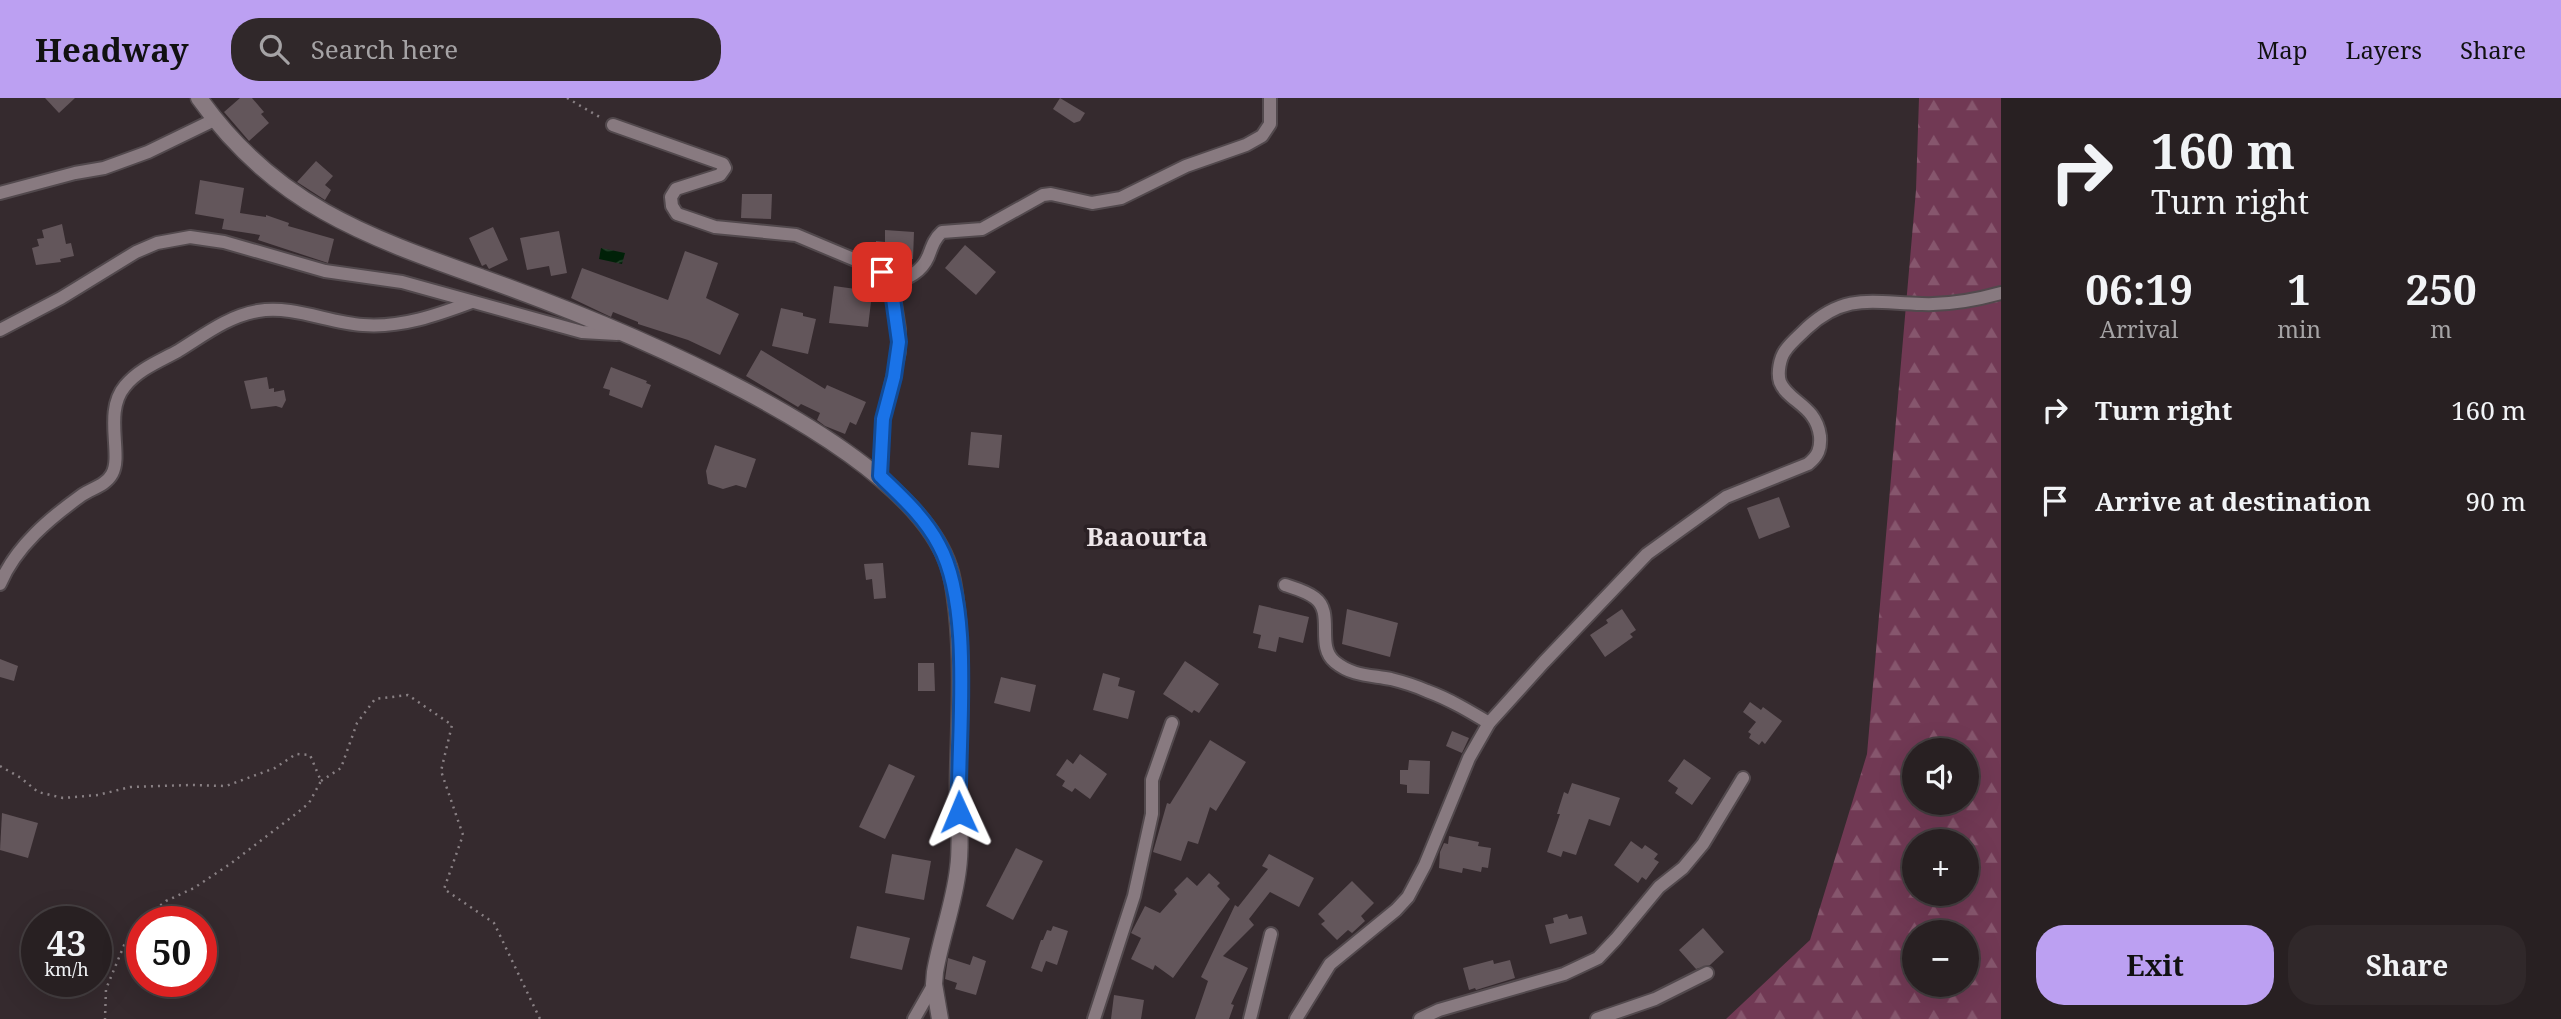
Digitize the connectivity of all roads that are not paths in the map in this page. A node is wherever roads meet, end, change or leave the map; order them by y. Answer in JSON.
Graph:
{"nodes":[{"id":1,"x":199,"y":98,"type":"edge"},
{"id":2,"x":1270,"y":98,"type":"edge"},
{"id":3,"x":214,"y":120,"type":"junction"},
{"id":4,"x":613,"y":125,"type":"road end"},
{"id":5,"x":0,"y":193,"type":"edge"},
{"id":6,"x":891,"y":284,"type":"junction"},
{"id":7,"x":2001,"y":293,"type":"edge"},
{"id":8,"x":472,"y":302,"type":"junction"},
{"id":9,"x":0,"y":330,"type":"edge"},
{"id":10,"x":631,"y":336,"type":"junction"},
{"id":11,"x":880,"y":476,"type":"junction"},
{"id":12,"x":0,"y":584,"type":"edge"},
{"id":13,"x":1285,"y":585,"type":"dead end"},
{"id":14,"x":1172,"y":723,"type":"dead end"},
{"id":15,"x":1489,"y":723,"type":"junction"},
{"id":16,"x":1743,"y":778,"type":"dead end"},
{"id":17,"x":1271,"y":933,"type":"dead end"},
{"id":18,"x":1707,"y":973,"type":"dead end"},
{"id":19,"x":934,"y":984,"type":"junction"},
{"id":20,"x":914,"y":1019,"type":"edge"},
{"id":21,"x":940,"y":1019,"type":"edge"},
{"id":22,"x":1094,"y":1019,"type":"edge"},
{"id":23,"x":1250,"y":1019,"type":"edge"},
{"id":24,"x":1296,"y":1019,"type":"edge"},
{"id":25,"x":1420,"y":1019,"type":"edge"},
{"id":26,"x":1597,"y":1019,"type":"edge"}],
"edges":[{"from":1,"to":3,"type":"main road"},
{"from":2,"to":6,"type":"street"},
{"from":3,"to":5,"type":"street"},
{"from":3,"to":10,"type":"main road"},
{"from":4,"to":6,"type":"street"},
{"from":6,"to":11,"type":"street"},
{"from":7,"to":15,"type":"street"},
{"from":8,"to":9,"type":"street"},
{"from":8,"to":10,"type":"street"},
{"from":8,"to":12,"type":"street"},
{"from":10,"to":11,"type":"main road"},
{"from":11,"to":19,"type":"main road"},
{"from":13,"to":15,"type":"street"},
{"from":14,"to":22,"type":"street"},
{"from":15,"to":24,"type":"street"},
{"from":16,"to":25,"type":"street"},
{"from":17,"to":23,"type":"street"},
{"from":18,"to":26,"type":"street"},
{"from":19,"to":20,"type":"street"},
{"from":19,"to":21,"type":"main road"}]}
